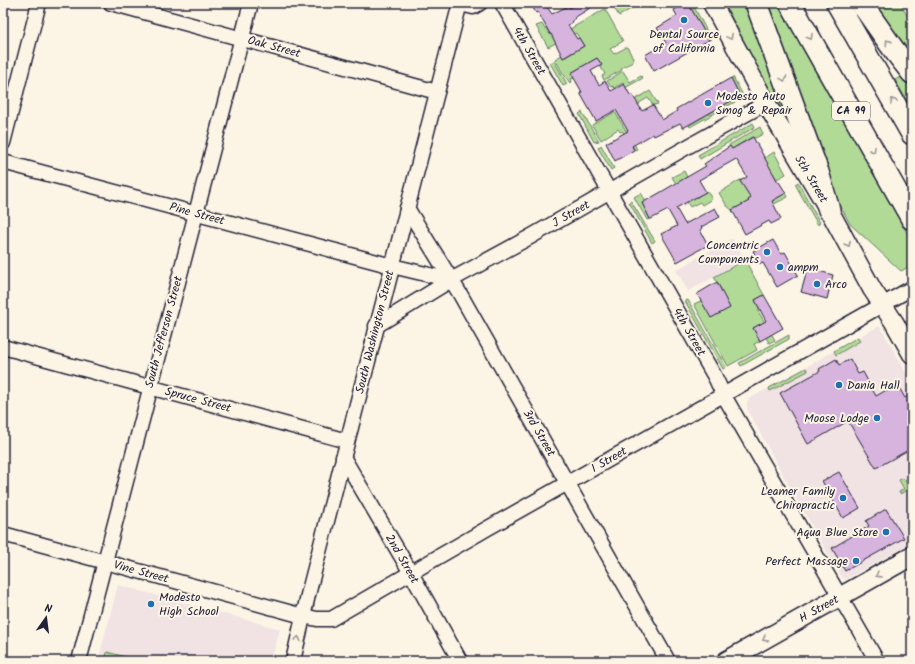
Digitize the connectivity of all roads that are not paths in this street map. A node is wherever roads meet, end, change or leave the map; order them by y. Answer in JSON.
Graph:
{"nodes":[{"id":1,"x":39,"y":3,"type":"edge"},
{"id":2,"x":111,"y":3,"type":"edge"},
{"id":3,"x":251,"y":3,"type":"edge"},
{"id":4,"x":460,"y":3,"type":"edge"},
{"id":5,"x":480,"y":3,"type":"edge"},
{"id":6,"x":502,"y":3,"type":"edge"},
{"id":7,"x":712,"y":3,"type":"edge"},
{"id":8,"x":756,"y":3,"type":"edge"},
{"id":9,"x":790,"y":3,"type":"edge"},
{"id":10,"x":837,"y":3,"type":"edge"},
{"id":11,"x":861,"y":3,"type":"edge"},
{"id":12,"x":242,"y":38,"type":"junction"},
{"id":13,"x":912,"y":73,"type":"edge"},
{"id":14,"x":436,"y":92,"type":"junction"},
{"id":15,"x":766,"y":103,"type":"junction"},
{"id":16,"x":912,"y":134,"type":"edge"},
{"id":17,"x":3,"y":143,"type":"edge"},
{"id":18,"x":3,"y":162,"type":"edge"},
{"id":19,"x":610,"y":192,"type":"junction"},
{"id":20,"x":407,"y":208,"type":"junction"},
{"id":21,"x":829,"y":210,"type":"junction"},
{"id":22,"x":195,"y":213,"type":"junction"},
{"id":23,"x":912,"y":219,"type":"edge"},
{"id":24,"x":392,"y":266,"type":"junction"},
{"id":25,"x":451,"y":280,"type":"junction"},
{"id":26,"x":912,"y":288,"type":"edge"},
{"id":27,"x":883,"y":305,"type":"junction"},
{"id":28,"x":376,"y":326,"type":"junction"},
{"id":29,"x":3,"y":347,"type":"edge"},
{"id":30,"x":912,"y":354,"type":"edge"},
{"id":31,"x":150,"y":387,"type":"junction"},
{"id":32,"x":724,"y":394,"type":"junction"},
{"id":33,"x":347,"y":441,"type":"junction"},
{"id":34,"x":343,"y":457,"type":"junction"},
{"id":35,"x":568,"y":484,"type":"junction"},
{"id":36,"x":3,"y":534,"type":"edge"},
{"id":37,"x":912,"y":556,"type":"edge"},
{"id":38,"x":105,"y":562,"type":"junction"},
{"id":39,"x":411,"y":573,"type":"junction"},
{"id":40,"x":840,"y":597,"type":"junction"},
{"id":41,"x":303,"y":616,"type":"junction"},
{"id":42,"x":79,"y":661,"type":"edge"},
{"id":43,"x":293,"y":661,"type":"edge"},
{"id":44,"x":460,"y":661,"type":"edge"},
{"id":45,"x":668,"y":661,"type":"edge"},
{"id":46,"x":726,"y":661,"type":"edge"},
{"id":47,"x":877,"y":661,"type":"edge"}],
"edges":[{"from":1,"to":17,"type":"street"},
{"from":2,"to":12,"type":"street","name":"Oak Street"},
{"from":3,"to":12,"type":"street","name":"South Jefferson Street"},
{"from":4,"to":5,"type":"street"},
{"from":4,"to":14,"type":"street","name":"South Washington Street"},
{"from":6,"to":19,"type":"street","name":"4th Street"},
{"from":7,"to":15,"type":"main road","name":"5th Street","one_way":true},
{"from":8,"to":21,"type":"highway","one_way":true},
{"from":9,"to":23,"type":"highway","number":"CA 99","one_way":true},
{"from":16,"to":10,"type":"highway","one_way":true},
{"from":13,"to":11,"type":"highway","one_way":true},
{"from":12,"to":14,"type":"street","name":"Oak Street"},
{"from":12,"to":22,"type":"street","name":"South Jefferson Street"},
{"from":14,"to":20,"type":"street","name":"South Washington Street"},
{"from":15,"to":19,"type":"street","name":"J Street"},
{"from":15,"to":21,"type":"main road","name":"5th Street"},
{"from":18,"to":22,"type":"street","name":"Pine Street"},
{"from":19,"to":25,"type":"street","name":"J Street"},
{"from":19,"to":32,"type":"street","name":"4th Street"},
{"from":20,"to":24,"type":"street","name":"South Washington Street"},
{"from":20,"to":25,"type":"street","name":"3rd Street"},
{"from":21,"to":27,"type":"main road","name":"5th Street","one_way":true},
{"from":22,"to":24,"type":"street","name":"Pine Street"},
{"from":22,"to":31,"type":"street","name":"South Jefferson Street"},
{"from":24,"to":25,"type":"street","name":"Pine Street"},
{"from":24,"to":28,"type":"street","name":"South Washington Street"},
{"from":25,"to":28,"type":"street","name":"J Street"},
{"from":25,"to":35,"type":"street","name":"3rd Street"},
{"from":26,"to":27,"type":"street","name":"I Street"},
{"from":27,"to":30,"type":"main road","name":"5th Street"},
{"from":27,"to":32,"type":"street","name":"I Street"},
{"from":28,"to":33,"type":"street","name":"South Washington Street"},
{"from":29,"to":31,"type":"street","name":"Spruce Street"},
{"from":31,"to":33,"type":"street","name":"Spruce Street"},
{"from":31,"to":38,"type":"street","name":"South Jefferson Street"},
{"from":32,"to":35,"type":"street","name":"I Street"},
{"from":32,"to":40,"type":"street","name":"4th Street"},
{"from":33,"to":34,"type":"street","name":"South Washington Street"},
{"from":34,"to":39,"type":"street","name":"2nd Street"},
{"from":34,"to":41,"type":"street","name":"South Washington Street"},
{"from":35,"to":39,"type":"street","name":"I Street"},
{"from":35,"to":45,"type":"street","name":"3rd Street"},
{"from":36,"to":38,"type":"street","name":"Vine Street"},
{"from":37,"to":40,"type":"main road","name":"H Street","one_way":true},
{"from":38,"to":41,"type":"street","name":"Vine Street"},
{"from":38,"to":42,"type":"street","name":"South Jefferson Street"},
{"from":39,"to":41,"type":"street","name":"I Street"},
{"from":39,"to":44,"type":"street","name":"2nd Street"},
{"from":40,"to":46,"type":"main road","name":"H Street","one_way":true},
{"from":40,"to":47,"type":"street","name":"4th Street"},
{"from":43,"to":41,"type":"street","name":"South Washington Street","one_way":true}]}
